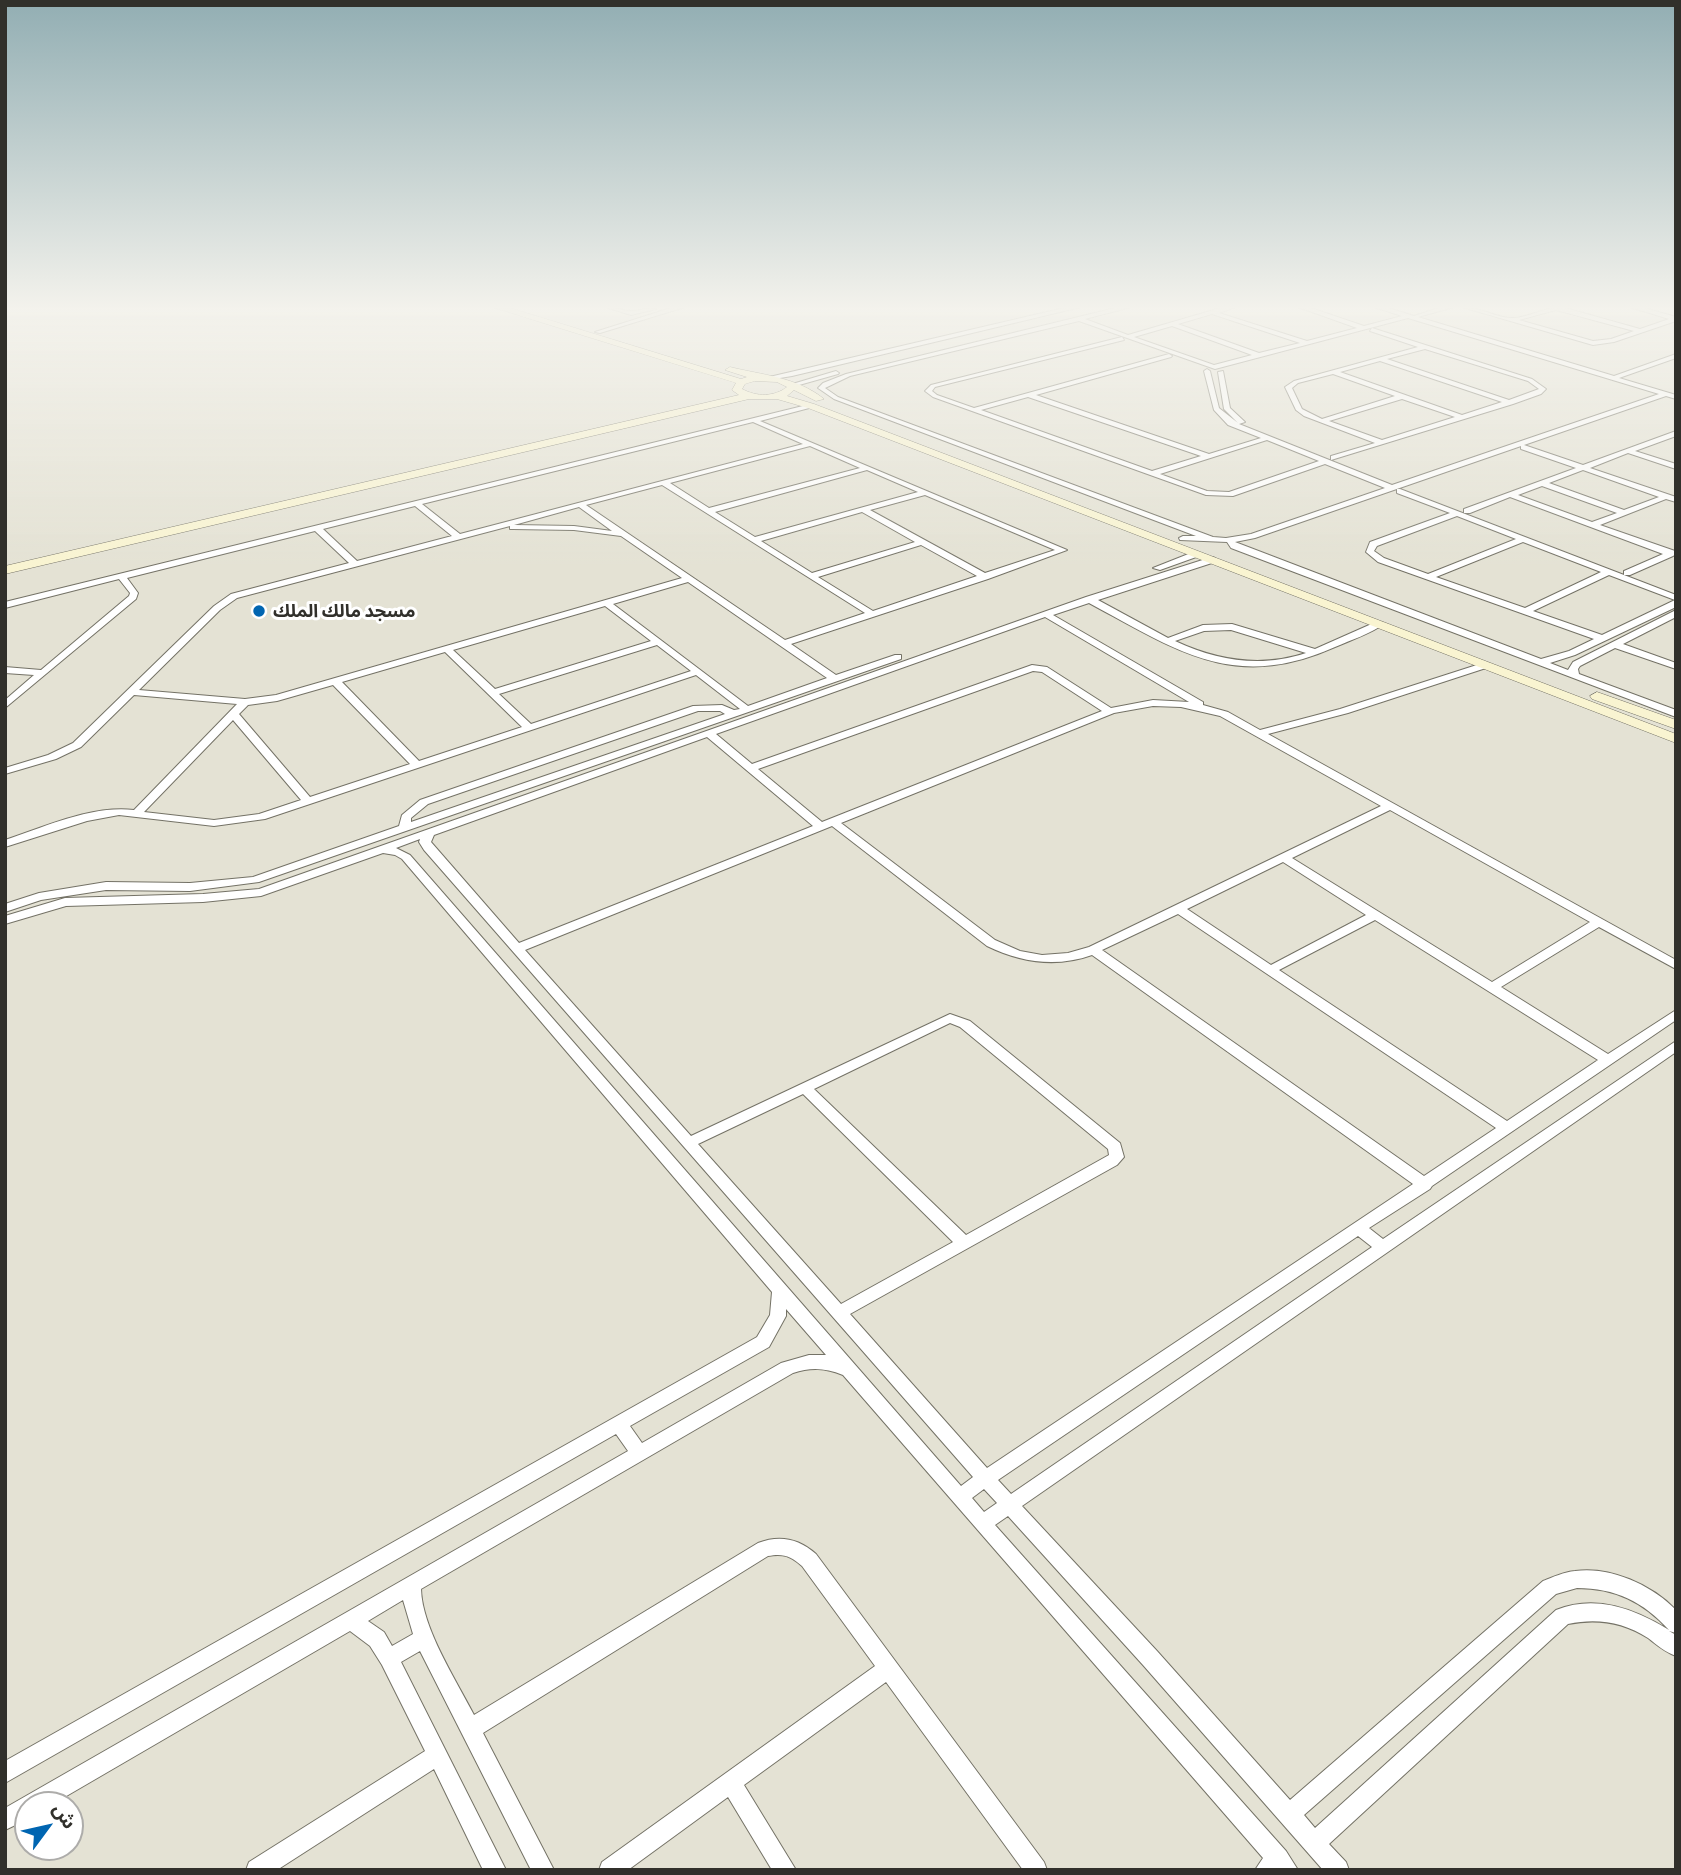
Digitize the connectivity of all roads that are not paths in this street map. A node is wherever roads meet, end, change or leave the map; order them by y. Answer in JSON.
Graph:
{"nodes":[{"id":1,"x":699,"y":394,"type":"edge"},
{"id":2,"x":745,"y":394,"type":"edge"},
{"id":3,"x":781,"y":394,"type":"edge"},
{"id":4,"x":810,"y":394,"type":"edge"},
{"id":5,"x":831,"y":394,"type":"edge"},
{"id":6,"x":932,"y":394,"type":"edge"},
{"id":7,"x":1027,"y":394,"type":"edge"},
{"id":8,"x":1030,"y":394,"type":"edge"},
{"id":9,"x":1215,"y":394,"type":"edge"},
{"id":10,"x":1222,"y":394,"type":"edge"},
{"id":11,"x":1292,"y":394,"type":"edge"},
{"id":12,"x":1399,"y":394,"type":"edge"},
{"id":13,"x":1488,"y":394,"type":"edge"},
{"id":14,"x":1534,"y":394,"type":"edge"},
{"id":15,"x":1667,"y":394,"type":"edge"},
{"id":16,"x":1668,"y":394,"type":"edge"},
{"id":17,"x":748,"y":396,"type":"junction"},
{"id":18,"x":776,"y":396,"type":"junction"},
{"id":19,"x":1403,"y":396,"type":"junction"},
{"id":20,"x":1511,"y":402,"type":"junction"},
{"id":21,"x":811,"y":406,"type":"junction"},
{"id":22,"x":973,"y":410,"type":"junction"},
{"id":23,"x":1464,"y":418,"type":"junction"},
{"id":24,"x":753,"y":420,"type":"junction"},
{"id":25,"x":1322,"y":421,"type":"junction"},
{"id":26,"x":1676,"y":433,"type":"edge"},
{"id":27,"x":1266,"y":438,"type":"junction"},
{"id":28,"x":1383,"y":443,"type":"junction"},
{"id":29,"x":810,"y":444,"type":"junction"},
{"id":30,"x":1527,"y":446,"type":"junction"},
{"id":31,"x":1628,"y":451,"type":"junction"},
{"id":32,"x":1208,"y":456,"type":"junction"},
{"id":33,"x":1330,"y":460,"type":"junction"},
{"id":34,"x":1462,"y":462,"type":"junction"},
{"id":35,"x":1472,"y":465,"type":"junction"},
{"id":36,"x":1586,"y":467,"type":"junction"},
{"id":37,"x":1676,"y":467,"type":"edge"},
{"id":38,"x":867,"y":468,"type":"junction"},
{"id":39,"x":1151,"y":474,"type":"junction"},
{"id":40,"x":1375,"y":477,"type":"junction"},
{"id":41,"x":662,"y":482,"type":"junction"},
{"id":42,"x":1542,"y":483,"type":"junction"},
{"id":43,"x":1390,"y":487,"type":"junction"},
{"id":44,"x":1403,"y":487,"type":"junction"},
{"id":45,"x":926,"y":492,"type":"junction"},
{"id":46,"x":1511,"y":495,"type":"junction"},
{"id":47,"x":1665,"y":497,"type":"junction"},
{"id":48,"x":1676,"y":498,"type":"edge"},
{"id":49,"x":417,"y":504,"type":"junction"},
{"id":50,"x":579,"y":504,"type":"junction"},
{"id":51,"x":1338,"y":505,"type":"junction"},
{"id":52,"x":1347,"y":509,"type":"junction"},
{"id":53,"x":864,"y":510,"type":"junction"},
{"id":54,"x":708,"y":511,"type":"junction"},
{"id":55,"x":1462,"y":512,"type":"junction"},
{"id":56,"x":1624,"y":513,"type":"junction"},
{"id":57,"x":1593,"y":525,"type":"junction"},
{"id":58,"x":317,"y":528,"type":"junction"},
{"id":59,"x":484,"y":529,"type":"junction"},
{"id":60,"x":624,"y":535,"type":"junction"},
{"id":61,"x":457,"y":536,"type":"junction"},
{"id":62,"x":1184,"y":538,"type":"junction"},
{"id":63,"x":1523,"y":539,"type":"junction"},
{"id":64,"x":754,"y":540,"type":"junction"},
{"id":65,"x":1214,"y":540,"type":"junction"},
{"id":66,"x":922,"y":542,"type":"junction"},
{"id":67,"x":1235,"y":543,"type":"junction"},
{"id":68,"x":1673,"y":553,"type":"edge"},
{"id":69,"x":1196,"y":554,"type":"junction"},
{"id":70,"x":1217,"y":556,"type":"junction"},
{"id":71,"x":5,"y":559,"type":"edge"},
{"id":72,"x":354,"y":563,"type":"junction"},
{"id":73,"x":5,"y":570,"type":"edge"},
{"id":74,"x":1164,"y":570,"type":"junction"},
{"id":75,"x":1608,"y":572,"type":"junction"},
{"id":76,"x":1627,"y":573,"type":"junction"},
{"id":77,"x":121,"y":576,"type":"junction"},
{"id":78,"x":811,"y":576,"type":"junction"},
{"id":79,"x":1427,"y":577,"type":"junction"},
{"id":80,"x":985,"y":578,"type":"junction"},
{"id":81,"x":689,"y":579,"type":"junction"},
{"id":82,"x":1676,"y":591,"type":"edge"},
{"id":83,"x":1676,"y":598,"type":"edge"},
{"id":84,"x":1089,"y":599,"type":"junction"},
{"id":85,"x":607,"y":603,"type":"junction"},
{"id":86,"x":1676,"y":603,"type":"edge"},
{"id":87,"x":5,"y":605,"type":"edge"},
{"id":88,"x":1526,"y":611,"type":"junction"},
{"id":89,"x":1676,"y":613,"type":"edge"},
{"id":90,"x":872,"y":614,"type":"junction"},
{"id":91,"x":1046,"y":614,"type":"junction"},
{"id":92,"x":1645,"y":618,"type":"junction"},
{"id":93,"x":1656,"y":623,"type":"junction"},
{"id":94,"x":1379,"y":624,"type":"junction"},
{"id":95,"x":1601,"y":638,"type":"junction"},
{"id":96,"x":1168,"y":641,"type":"junction"},
{"id":97,"x":657,"y":642,"type":"junction"},
{"id":98,"x":783,"y":644,"type":"junction"},
{"id":99,"x":1614,"y":644,"type":"junction"},
{"id":100,"x":447,"y":649,"type":"junction"},
{"id":101,"x":1314,"y":652,"type":"junction"},
{"id":102,"x":1562,"y":657,"type":"junction"},
{"id":103,"x":1484,"y":658,"type":"junction"},
{"id":104,"x":1540,"y":662,"type":"junction"},
{"id":105,"x":1576,"y":664,"type":"junction"},
{"id":106,"x":1676,"y":666,"type":"edge"},
{"id":107,"x":5,"y":670,"type":"edge"},
{"id":108,"x":697,"y":672,"type":"junction"},
{"id":109,"x":43,"y":673,"type":"junction"},
{"id":110,"x":1574,"y":675,"type":"junction"},
{"id":111,"x":835,"y":679,"type":"junction"},
{"id":112,"x":335,"y":681,"type":"junction"},
{"id":113,"x":132,"y":692,"type":"junction"},
{"id":114,"x":493,"y":693,"type":"junction"},
{"id":115,"x":245,"y":702,"type":"junction"},
{"id":116,"x":5,"y":705,"type":"edge"},
{"id":117,"x":1202,"y":706,"type":"junction"},
{"id":118,"x":748,"y":710,"type":"junction"},
{"id":119,"x":1110,"y":711,"type":"junction"},
{"id":120,"x":234,"y":714,"type":"junction"},
{"id":121,"x":1676,"y":714,"type":"edge"},
{"id":122,"x":735,"y":715,"type":"junction"},
{"id":123,"x":1676,"y":725,"type":"edge"},
{"id":124,"x":529,"y":728,"type":"junction"},
{"id":125,"x":708,"y":733,"type":"junction"},
{"id":126,"x":1261,"y":733,"type":"junction"},
{"id":127,"x":1676,"y":739,"type":"edge"},
{"id":128,"x":662,"y":744,"type":"junction"},
{"id":129,"x":417,"y":765,"type":"junction"},
{"id":130,"x":750,"y":768,"type":"junction"},
{"id":131,"x":5,"y":771,"type":"edge"},
{"id":132,"x":308,"y":802,"type":"junction"},
{"id":133,"x":1390,"y":806,"type":"junction"},
{"id":134,"x":138,"y":813,"type":"junction"},
{"id":135,"x":833,"y":822,"type":"junction"},
{"id":136,"x":821,"y":827,"type":"junction"},
{"id":137,"x":404,"y":828,"type":"junction"},
{"id":138,"x":429,"y":832,"type":"junction"},
{"id":139,"x":5,"y":844,"type":"edge"},
{"id":140,"x":381,"y":849,"type":"junction"},
{"id":141,"x":1284,"y":858,"type":"junction"},
{"id":142,"x":5,"y":908,"type":"edge"},
{"id":143,"x":1179,"y":909,"type":"junction"},
{"id":144,"x":1375,"y":915,"type":"junction"},
{"id":145,"x":5,"y":920,"type":"edge"},
{"id":146,"x":1599,"y":922,"type":"junction"},
{"id":147,"x":518,"y":948,"type":"junction"},
{"id":148,"x":1093,"y":950,"type":"junction"},
{"id":149,"x":1676,"y":965,"type":"edge"},
{"id":150,"x":1272,"y":970,"type":"junction"},
{"id":151,"x":1492,"y":987,"type":"junction"},
{"id":152,"x":1676,"y":1014,"type":"edge"},
{"id":153,"x":1676,"y":1045,"type":"edge"},
{"id":154,"x":1608,"y":1060,"type":"junction"},
{"id":155,"x":804,"y":1087,"type":"junction"},
{"id":156,"x":1508,"y":1129,"type":"junction"},
{"id":157,"x":690,"y":1142,"type":"junction"},
{"id":158,"x":1425,"y":1185,"type":"junction"},
{"id":159,"x":1359,"y":1229,"type":"junction"},
{"id":160,"x":964,"y":1243,"type":"junction"},
{"id":161,"x":1384,"y":1248,"type":"junction"},
{"id":162,"x":780,"y":1289,"type":"junction"},
{"id":163,"x":838,"y":1313,"type":"junction"},
{"id":164,"x":851,"y":1373,"type":"junction"},
{"id":165,"x":619,"y":1424,"type":"junction"},
{"id":166,"x":639,"y":1453,"type":"junction"},
{"id":167,"x":986,"y":1479,"type":"junction"},
{"id":168,"x":960,"y":1496,"type":"junction"},
{"id":169,"x":1009,"y":1505,"type":"junction"},
{"id":170,"x":983,"y":1523,"type":"junction"},
{"id":171,"x":412,"y":1584,"type":"junction"},
{"id":172,"x":351,"y":1620,"type":"junction"},
{"id":173,"x":1676,"y":1624,"type":"edge"},
{"id":174,"x":424,"y":1638,"type":"junction"},
{"id":175,"x":1676,"y":1647,"type":"edge"},
{"id":176,"x":389,"y":1658,"type":"junction"},
{"id":177,"x":889,"y":1668,"type":"junction"},
{"id":178,"x":471,"y":1729,"type":"junction"},
{"id":179,"x":438,"y":1754,"type":"junction"},
{"id":180,"x":5,"y":1773,"type":"edge"},
{"id":181,"x":730,"y":1782,"type":"junction"},
{"id":182,"x":55,"y":1791,"type":"edge"},
{"id":183,"x":1289,"y":1814,"type":"junction"},
{"id":184,"x":1314,"y":1843,"type":"junction"},
{"id":185,"x":1277,"y":1866,"type":"edge"},
{"id":186,"x":263,"y":1868,"type":"edge"},
{"id":187,"x":495,"y":1870,"type":"edge"},
{"id":188,"x":543,"y":1870,"type":"edge"},
{"id":189,"x":610,"y":1870,"type":"edge"},
{"id":190,"x":785,"y":1870,"type":"edge"},
{"id":191,"x":1037,"y":1870,"type":"edge"},
{"id":192,"x":1338,"y":1870,"type":"edge"}],
"edges":[{"from":1,"to":71,"type":"street"},
{"from":2,"to":17,"type":"street"},
{"from":3,"to":18,"type":"street"},
{"from":4,"to":62,"type":"street"},
{"from":5,"to":65,"type":"street"},
{"from":6,"to":22,"type":"street"},
{"from":7,"to":22,"type":"street"},
{"from":8,"to":32,"type":"street"},
{"from":9,"to":27,"type":"street"},
{"from":10,"to":33,"type":"street"},
{"from":11,"to":25,"type":"street"},
{"from":12,"to":19,"type":"street"},
{"from":13,"to":20,"type":"street"},
{"from":14,"to":20,"type":"street"},
{"from":15,"to":34,"type":"street"},
{"from":16,"to":30,"type":"street"},
{"from":17,"to":18,"type":"street"},
{"from":17,"to":73,"type":"street"},
{"from":18,"to":21,"type":"street"},
{"from":19,"to":23,"type":"street"},
{"from":19,"to":25,"type":"street"},
{"from":20,"to":23,"type":"street"},
{"from":21,"to":24,"type":"street"},
{"from":21,"to":69,"type":"street"},
{"from":22,"to":39,"type":"street"},
{"from":23,"to":28,"type":"street"},
{"from":24,"to":29,"type":"street"},
{"from":24,"to":49,"type":"street"},
{"from":25,"to":28,"type":"street"},
{"from":26,"to":31,"type":"street"},
{"from":27,"to":32,"type":"street"},
{"from":27,"to":33,"type":"street"},
{"from":28,"to":33,"type":"street"},
{"from":29,"to":38,"type":"street"},
{"from":29,"to":41,"type":"street"},
{"from":30,"to":35,"type":"street"},
{"from":30,"to":36,"type":"street"},
{"from":31,"to":36,"type":"street"},
{"from":31,"to":37,"type":"street"},
{"from":32,"to":39,"type":"street"},
{"from":33,"to":39,"type":"street"},
{"from":33,"to":40,"type":"street"},
{"from":34,"to":35,"type":"street"},
{"from":34,"to":44,"type":"street"},
{"from":35,"to":44,"type":"street"},
{"from":36,"to":42,"type":"street"},
{"from":36,"to":47,"type":"street"},
{"from":36,"to":48,"type":"street"},
{"from":38,"to":45,"type":"street"},
{"from":38,"to":54,"type":"street"},
{"from":40,"to":43,"type":"street"},
{"from":40,"to":44,"type":"street"},
{"from":41,"to":50,"type":"street"},
{"from":41,"to":54,"type":"street"},
{"from":42,"to":46,"type":"street"},
{"from":42,"to":56,"type":"street"},
{"from":43,"to":44,"type":"street"},
{"from":43,"to":51,"type":"street"},
{"from":44,"to":52,"type":"street"},
{"from":44,"to":55,"type":"street"},
{"from":45,"to":53,"type":"street"},
{"from":45,"to":80,"type":"street"},
{"from":46,"to":55,"type":"street"},
{"from":46,"to":57,"type":"street"},
{"from":47,"to":48,"type":"street"},
{"from":47,"to":56,"type":"street"},
{"from":49,"to":58,"type":"street"},
{"from":49,"to":61,"type":"street"},
{"from":50,"to":59,"type":"street"},
{"from":50,"to":60,"type":"street"},
{"from":51,"to":52,"type":"street"},
{"from":51,"to":67,"type":"street"},
{"from":52,"to":67,"type":"street"},
{"from":53,"to":64,"type":"street"},
{"from":53,"to":66,"type":"street"},
{"from":54,"to":64,"type":"street"},
{"from":55,"to":63,"type":"street"},
{"from":55,"to":76,"type":"street"},
{"from":55,"to":79,"type":"street"},
{"from":56,"to":57,"type":"street"},
{"from":57,"to":68,"type":"street"},
{"from":58,"to":72,"type":"street"},
{"from":58,"to":77,"type":"street"},
{"from":59,"to":60,"type":"street"},
{"from":59,"to":61,"type":"street"},
{"from":60,"to":81,"type":"street"},
{"from":61,"to":72,"type":"street"},
{"from":62,"to":65,"type":"street"},
{"from":62,"to":70,"type":"street"},
{"from":63,"to":75,"type":"street"},
{"from":63,"to":79,"type":"street"},
{"from":64,"to":78,"type":"street"},
{"from":65,"to":67,"type":"street"},
{"from":66,"to":78,"type":"street"},
{"from":66,"to":80,"type":"street"},
{"from":67,"to":70,"type":"street"},
{"from":67,"to":104,"type":"street"},
{"from":68,"to":76,"type":"street"},
{"from":69,"to":70,"type":"street"},
{"from":69,"to":74,"type":"street"},
{"from":70,"to":74,"type":"street"},
{"from":70,"to":94,"type":"street"},
{"from":70,"to":103,"type":"street"},
{"from":72,"to":113,"type":"street"},
{"from":74,"to":84,"type":"street"},
{"from":74,"to":111,"type":"street"},
{"from":75,"to":83,"type":"street"},
{"from":75,"to":88,"type":"street"},
{"from":76,"to":82,"type":"street"},
{"from":77,"to":87,"type":"street"},
{"from":77,"to":109,"type":"street"},
{"from":78,"to":90,"type":"street"},
{"from":79,"to":88,"type":"street"},
{"from":80,"to":90,"type":"street"},
{"from":81,"to":85,"type":"street"},
{"from":81,"to":98,"type":"street"},
{"from":84,"to":91,"type":"street"},
{"from":84,"to":96,"type":"street"},
{"from":85,"to":97,"type":"street"},
{"from":85,"to":100,"type":"street"},
{"from":86,"to":92,"type":"street"},
{"from":88,"to":95,"type":"street"},
{"from":89,"to":93,"type":"street"},
{"from":90,"to":98,"type":"street"},
{"from":91,"to":117,"type":"street"},
{"from":91,"to":125,"type":"street"},
{"from":92,"to":93,"type":"street"},
{"from":92,"to":95,"type":"street"},
{"from":93,"to":99,"type":"street"},
{"from":94,"to":101,"type":"street"},
{"from":94,"to":103,"type":"street"},
{"from":95,"to":102,"type":"street"},
{"from":96,"to":101,"type":"street"},
{"from":96,"to":101,"type":"street"},
{"from":97,"to":108,"type":"street"},
{"from":97,"to":114,"type":"street"},
{"from":98,"to":111,"type":"street"},
{"from":99,"to":105,"type":"street"},
{"from":99,"to":106,"type":"street"},
{"from":100,"to":112,"type":"street"},
{"from":100,"to":114,"type":"street"},
{"from":102,"to":104,"type":"street"},
{"from":102,"to":105,"type":"street"},
{"from":103,"to":123,"type":"street"},
{"from":103,"to":126,"type":"street"},
{"from":103,"to":127,"type":"street"},
{"from":104,"to":110,"type":"street"},
{"from":105,"to":110,"type":"street"},
{"from":107,"to":109,"type":"street"},
{"from":108,"to":118,"type":"street"},
{"from":108,"to":124,"type":"street"},
{"from":109,"to":116,"type":"street"},
{"from":110,"to":121,"type":"street"},
{"from":111,"to":118,"type":"street"},
{"from":112,"to":115,"type":"street"},
{"from":112,"to":129,"type":"street"},
{"from":113,"to":115,"type":"street"},
{"from":113,"to":131,"type":"street"},
{"from":114,"to":124,"type":"street"},
{"from":115,"to":120,"type":"street"},
{"from":117,"to":119,"type":"street"},
{"from":117,"to":126,"type":"street"},
{"from":118,"to":122,"type":"street"},
{"from":119,"to":130,"type":"street"},
{"from":119,"to":135,"type":"street"},
{"from":120,"to":132,"type":"street"},
{"from":120,"to":134,"type":"street"},
{"from":122,"to":128,"type":"street"},
{"from":122,"to":137,"type":"street"},
{"from":124,"to":129,"type":"street"},
{"from":125,"to":128,"type":"street"},
{"from":125,"to":130,"type":"street"},
{"from":126,"to":133,"type":"street"},
{"from":128,"to":137,"type":"street"},
{"from":128,"to":138,"type":"street"},
{"from":129,"to":132,"type":"street"},
{"from":130,"to":136,"type":"street"},
{"from":132,"to":134,"type":"street"},
{"from":133,"to":141,"type":"street"},
{"from":133,"to":146,"type":"street"},
{"from":134,"to":139,"type":"street"},
{"from":135,"to":136,"type":"street"},
{"from":135,"to":148,"type":"street"},
{"from":136,"to":147,"type":"street"},
{"from":137,"to":142,"type":"street"},
{"from":138,"to":140,"type":"street"},
{"from":138,"to":147,"type":"street"},
{"from":140,"to":145,"type":"street"},
{"from":140,"to":162,"type":"street"},
{"from":141,"to":143,"type":"street"},
{"from":141,"to":144,"type":"street"},
{"from":143,"to":148,"type":"street"},
{"from":143,"to":150,"type":"street"},
{"from":144,"to":150,"type":"street"},
{"from":144,"to":151,"type":"street"},
{"from":146,"to":149,"type":"street"},
{"from":146,"to":151,"type":"street"},
{"from":147,"to":157,"type":"street"},
{"from":148,"to":158,"type":"street"},
{"from":150,"to":156,"type":"street"},
{"from":151,"to":154,"type":"street"},
{"from":152,"to":154,"type":"street"},
{"from":153,"to":161,"type":"street"},
{"from":154,"to":156,"type":"street"},
{"from":155,"to":157,"type":"street"},
{"from":155,"to":160,"type":"street"},
{"from":155,"to":160,"type":"street"},
{"from":156,"to":158,"type":"street"},
{"from":157,"to":163,"type":"street"},
{"from":158,"to":159,"type":"street"},
{"from":159,"to":161,"type":"street"},
{"from":159,"to":167,"type":"street"},
{"from":160,"to":163,"type":"street"},
{"from":161,"to":169,"type":"street"},
{"from":162,"to":164,"type":"street"},
{"from":162,"to":165,"type":"street"},
{"from":163,"to":167,"type":"street"},
{"from":164,"to":166,"type":"street"},
{"from":164,"to":168,"type":"street"},
{"from":165,"to":166,"type":"street"},
{"from":165,"to":180,"type":"street"},
{"from":166,"to":171,"type":"street"},
{"from":167,"to":168,"type":"street"},
{"from":167,"to":169,"type":"street"},
{"from":168,"to":170,"type":"street"},
{"from":169,"to":170,"type":"street"},
{"from":169,"to":183,"type":"street"},
{"from":170,"to":185,"type":"street"},
{"from":171,"to":172,"type":"street"},
{"from":171,"to":174,"type":"street"},
{"from":172,"to":176,"type":"street"},
{"from":172,"to":182,"type":"street"},
{"from":173,"to":183,"type":"street"},
{"from":174,"to":176,"type":"street"},
{"from":174,"to":178,"type":"street"},
{"from":175,"to":184,"type":"street"},
{"from":176,"to":179,"type":"street"},
{"from":177,"to":178,"type":"street"},
{"from":177,"to":181,"type":"street"},
{"from":177,"to":191,"type":"street"},
{"from":178,"to":188,"type":"street"},
{"from":179,"to":186,"type":"street"},
{"from":179,"to":187,"type":"street"},
{"from":181,"to":189,"type":"street"},
{"from":181,"to":190,"type":"street"},
{"from":183,"to":184,"type":"street"},
{"from":184,"to":192,"type":"street"}]}
